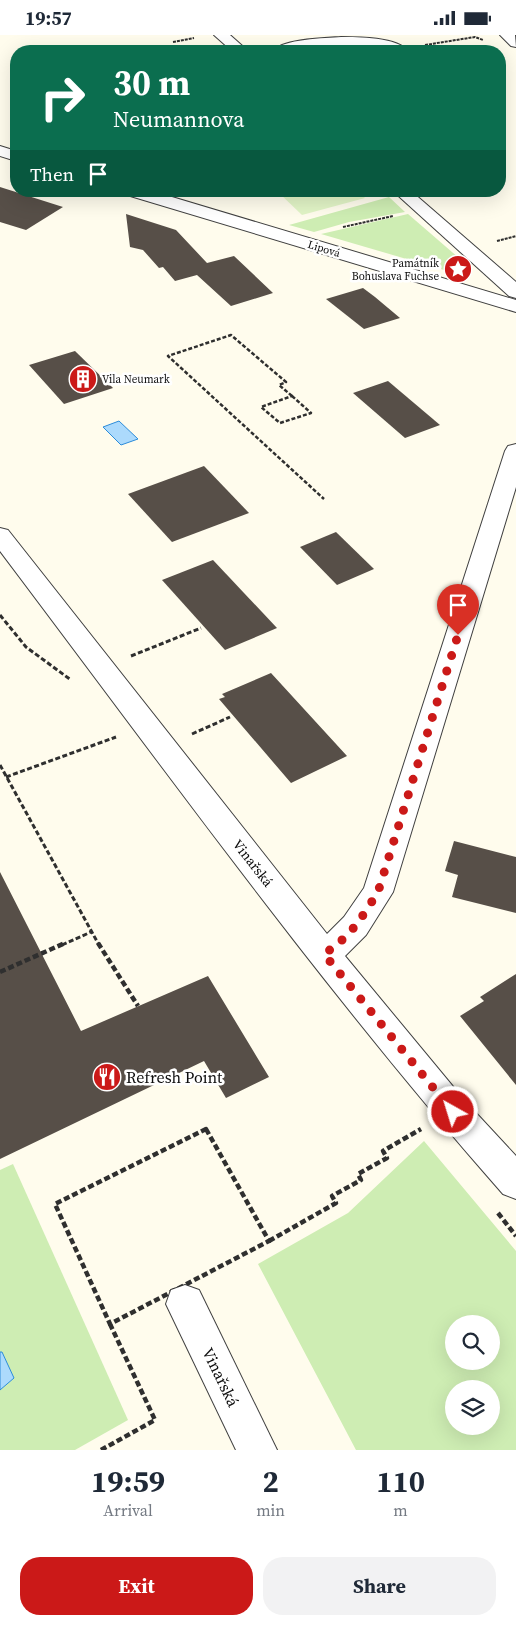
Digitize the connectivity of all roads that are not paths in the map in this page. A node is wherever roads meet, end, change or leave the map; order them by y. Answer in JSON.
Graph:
{"nodes":[{"id":1,"x":221,"y":35,"type":"edge"},
{"id":2,"x":507,"y":35,"type":"edge"},
{"id":3,"x":516,"y":43,"type":"edge"},
{"id":4,"x":234,"y":45,"type":"edge"},
{"id":5,"x":315,"y":45,"type":"edge"},
{"id":6,"x":388,"y":45,"type":"edge"},
{"id":7,"x":153,"y":197,"type":"edge"},
{"id":8,"x":408,"y":197,"type":"edge"},
{"id":9,"x":516,"y":292,"type":"edge"},
{"id":10,"x":516,"y":306,"type":"edge"},
{"id":11,"x":516,"y":451,"type":"edge"},
{"id":12,"x":0,"y":535,"type":"edge"},
{"id":13,"x":324,"y":954,"type":"junction"},
{"id":14,"x":516,"y":1182,"type":"edge"},
{"id":15,"x":184,"y":1304,"type":"dead end"},
{"id":16,"x":257,"y":1450,"type":"edge"}],
"edges":[{"from":1,"to":4,"type":"street"},
{"from":2,"to":3,"type":"street"},
{"from":5,"to":6,"type":"street"},
{"from":7,"to":10,"type":"street","name":"Lipová"},
{"from":8,"to":9,"type":"street"},
{"from":11,"to":13,"type":"street"},
{"from":12,"to":13,"type":"street","name":"Vinařská"},
{"from":13,"to":14,"type":"street","name":"Vinařská"},
{"from":15,"to":16,"type":"street","name":"Vinařská"}]}
